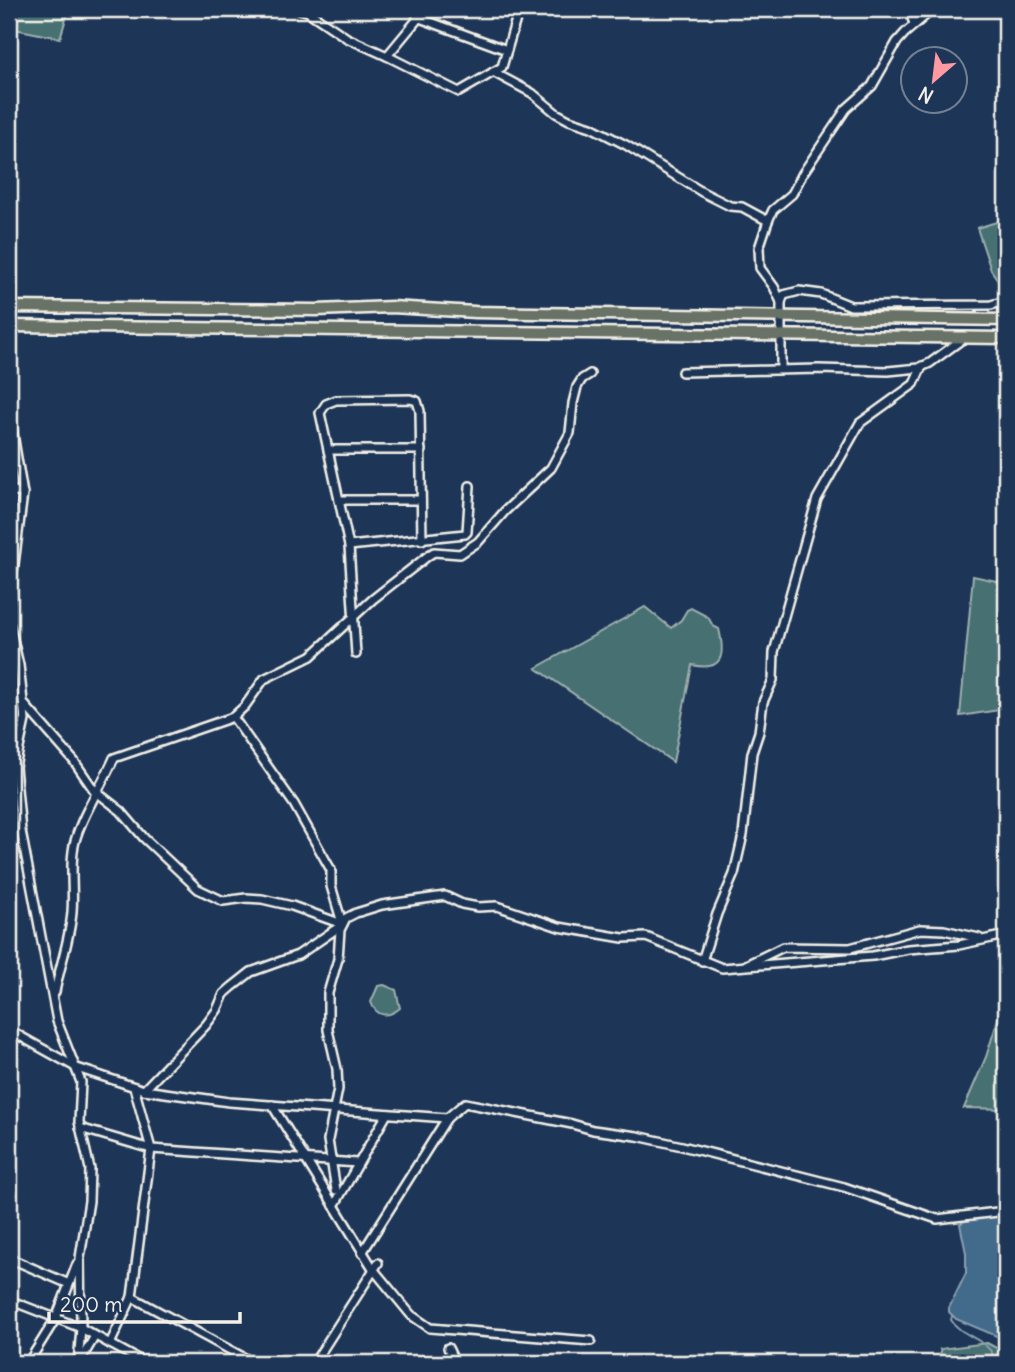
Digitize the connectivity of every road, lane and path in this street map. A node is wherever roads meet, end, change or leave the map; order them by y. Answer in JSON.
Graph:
{"nodes":[{"id":1,"x":298,"y":9,"type":"edge"},
{"id":2,"x":426,"y":9,"type":"edge"},
{"id":3,"x":519,"y":9,"type":"edge"},
{"id":4,"x":909,"y":9,"type":"edge"},
{"id":5,"x":933,"y":9,"type":"edge"},
{"id":6,"x":417,"y":17,"type":"junction"},
{"id":7,"x":914,"y":24,"type":"junction"},
{"id":8,"x":507,"y":50,"type":"junction"},
{"id":9,"x":387,"y":56,"type":"junction"},
{"id":10,"x":493,"y":72,"type":"junction"},
{"id":11,"x":768,"y":221,"type":"junction"},
{"id":12,"x":781,"y":302,"type":"junction"},
{"id":13,"x":1006,"y":302,"type":"edge"},
{"id":14,"x":9,"y":307,"type":"edge"},
{"id":15,"x":780,"y":315,"type":"junction"},
{"id":16,"x":1006,"y":320,"type":"edge"},
{"id":17,"x":9,"y":326,"type":"edge"},
{"id":18,"x":780,"y":337,"type":"junction"},
{"id":19,"x":964,"y":338,"type":"junction"},
{"id":20,"x":1006,"y":338,"type":"edge"},
{"id":21,"x":922,"y":366,"type":"junction"},
{"id":22,"x":780,"y":369,"type":"junction"},
{"id":23,"x":682,"y":372,"type":"dead end"},
{"id":24,"x":590,"y":374,"type":"dead end"},
{"id":25,"x":9,"y":410,"type":"edge"},
{"id":26,"x":328,"y":450,"type":"junction"},
{"id":27,"x":421,"y":450,"type":"junction"},
{"id":28,"x":470,"y":486,"type":"dead end"},
{"id":29,"x":9,"y":489,"type":"edge"},
{"id":30,"x":23,"y":494,"type":"junction"},
{"id":31,"x":339,"y":500,"type":"junction"},
{"id":32,"x":421,"y":500,"type":"junction"},
{"id":33,"x":9,"y":537,"type":"edge"},
{"id":34,"x":19,"y":540,"type":"junction"},
{"id":35,"x":422,"y":540,"type":"junction"},
{"id":36,"x":349,"y":546,"type":"junction"},
{"id":37,"x":353,"y":617,"type":"junction"},
{"id":38,"x":356,"y":654,"type":"dead end"},
{"id":39,"x":23,"y":703,"type":"junction"},
{"id":40,"x":233,"y":717,"type":"junction"},
{"id":41,"x":97,"y":793,"type":"junction"},
{"id":42,"x":342,"y":924,"type":"junction"},
{"id":43,"x":1006,"y":935,"type":"edge"},
{"id":44,"x":983,"y":939,"type":"junction"},
{"id":45,"x":702,"y":961,"type":"junction"},
{"id":46,"x":742,"y":967,"type":"junction"},
{"id":47,"x":54,"y":996,"type":"junction"},
{"id":48,"x":9,"y":1030,"type":"edge"},
{"id":49,"x":77,"y":1068,"type":"junction"},
{"id":50,"x":134,"y":1087,"type":"junction"},
{"id":51,"x":144,"y":1090,"type":"junction"},
{"id":52,"x":272,"y":1105,"type":"junction"},
{"id":53,"x":335,"y":1110,"type":"junction"},
{"id":54,"x":387,"y":1114,"type":"junction"},
{"id":55,"x":447,"y":1118,"type":"junction"},
{"id":56,"x":80,"y":1128,"type":"junction"},
{"id":57,"x":151,"y":1149,"type":"junction"},
{"id":58,"x":307,"y":1160,"type":"junction"},
{"id":59,"x":330,"y":1162,"type":"junction"},
{"id":60,"x":358,"y":1163,"type":"junction"},
{"id":61,"x":336,"y":1191,"type":"dead end"},
{"id":62,"x":334,"y":1206,"type":"junction"},
{"id":63,"x":1006,"y":1211,"type":"edge"},
{"id":64,"x":362,"y":1253,"type":"junction"},
{"id":65,"x":9,"y":1258,"type":"edge"},
{"id":66,"x":80,"y":1258,"type":"junction"},
{"id":67,"x":376,"y":1267,"type":"junction"},
{"id":68,"x":69,"y":1284,"type":"junction"},
{"id":69,"x":132,"y":1297,"type":"junction"},
{"id":70,"x":10,"y":1302,"type":"edge"},
{"id":71,"x":56,"y":1318,"type":"junction"},
{"id":72,"x":81,"y":1328,"type":"junction"},
{"id":73,"x":95,"y":1336,"type":"junction"},
{"id":74,"x":591,"y":1340,"type":"dead end"},
{"id":75,"x":110,"y":1344,"type":"junction"},
{"id":76,"x":448,"y":1348,"type":"dead end"},
{"id":77,"x":28,"y":1363,"type":"edge"},
{"id":78,"x":78,"y":1363,"type":"edge"},
{"id":79,"x":145,"y":1363,"type":"edge"},
{"id":80,"x":254,"y":1363,"type":"edge"},
{"id":81,"x":314,"y":1363,"type":"edge"},
{"id":82,"x":455,"y":1363,"type":"edge"}],
"edges":[{"from":1,"to":9,"type":"street"},
{"from":2,"to":6,"type":"street"},
{"from":3,"to":8,"type":"street"},
{"from":4,"to":7,"type":"street"},
{"from":5,"to":7,"type":"street"},
{"from":6,"to":8,"type":"street"},
{"from":6,"to":9,"type":"street"},
{"from":7,"to":11,"type":"street"},
{"from":8,"to":10,"type":"street"},
{"from":9,"to":10,"type":"street"},
{"from":10,"to":11,"type":"street"},
{"from":11,"to":12,"type":"street"},
{"from":12,"to":13,"type":"street"},
{"from":12,"to":15,"type":"street"},
{"from":14,"to":15,"type":"highway"},
{"from":15,"to":16,"type":"highway"},
{"from":15,"to":18,"type":"street"},
{"from":17,"to":18,"type":"highway"},
{"from":18,"to":19,"type":"highway"},
{"from":18,"to":22,"type":"street"},
{"from":19,"to":20,"type":"highway"},
{"from":19,"to":21,"type":"street"},
{"from":21,"to":22,"type":"street"},
{"from":21,"to":45,"type":"street"},
{"from":22,"to":23,"type":"street"},
{"from":24,"to":37,"type":"street"},
{"from":25,"to":30,"type":"street"},
{"from":26,"to":27,"type":"street"},
{"from":26,"to":27,"type":"street"},
{"from":26,"to":31,"type":"street"},
{"from":27,"to":32,"type":"street"},
{"from":28,"to":35,"type":"street"},
{"from":29,"to":30,"type":"street"},
{"from":30,"to":34,"type":"street"},
{"from":31,"to":32,"type":"street"},
{"from":31,"to":36,"type":"street"},
{"from":32,"to":35,"type":"street"},
{"from":33,"to":34,"type":"street"},
{"from":34,"to":39,"type":"street"},
{"from":35,"to":36,"type":"street"},
{"from":36,"to":37,"type":"street"},
{"from":37,"to":38,"type":"street"},
{"from":37,"to":40,"type":"street"},
{"from":39,"to":41,"type":"street"},
{"from":39,"to":47,"type":"street"},
{"from":40,"to":41,"type":"street"},
{"from":40,"to":42,"type":"street"},
{"from":41,"to":42,"type":"street"},
{"from":41,"to":47,"type":"street"},
{"from":42,"to":45,"type":"street"},
{"from":42,"to":51,"type":"street"},
{"from":42,"to":53,"type":"street"},
{"from":43,"to":44,"type":"street"},
{"from":44,"to":46,"type":"street"},
{"from":44,"to":46,"type":"street"},
{"from":45,"to":46,"type":"street"},
{"from":47,"to":49,"type":"street"},
{"from":48,"to":49,"type":"street"},
{"from":49,"to":50,"type":"street"},
{"from":49,"to":56,"type":"street"},
{"from":50,"to":51,"type":"street"},
{"from":50,"to":57,"type":"street"},
{"from":51,"to":52,"type":"street"},
{"from":52,"to":53,"type":"street"},
{"from":52,"to":58,"type":"street"},
{"from":53,"to":54,"type":"street"},
{"from":53,"to":59,"type":"street"},
{"from":54,"to":55,"type":"street"},
{"from":54,"to":60,"type":"street"},
{"from":55,"to":63,"type":"street"},
{"from":55,"to":64,"type":"street"},
{"from":56,"to":57,"type":"street"},
{"from":56,"to":66,"type":"street"},
{"from":57,"to":58,"type":"street"},
{"from":57,"to":69,"type":"street"},
{"from":58,"to":59,"type":"street"},
{"from":58,"to":62,"type":"street"},
{"from":59,"to":60,"type":"street"},
{"from":59,"to":61,"type":"street"},
{"from":60,"to":62,"type":"street"},
{"from":62,"to":64,"type":"street"},
{"from":64,"to":67,"type":"street"},
{"from":65,"to":68,"type":"street"},
{"from":66,"to":68,"type":"street"},
{"from":66,"to":72,"type":"street"},
{"from":67,"to":74,"type":"street"},
{"from":67,"to":81,"type":"street"},
{"from":68,"to":71,"type":"street"},
{"from":69,"to":75,"type":"street"},
{"from":69,"to":80,"type":"street"},
{"from":70,"to":71,"type":"street"},
{"from":71,"to":72,"type":"street"},
{"from":71,"to":77,"type":"street"},
{"from":72,"to":73,"type":"street"},
{"from":72,"to":78,"type":"street"},
{"from":73,"to":75,"type":"street"},
{"from":73,"to":78,"type":"street"},
{"from":75,"to":79,"type":"street"},
{"from":76,"to":82,"type":"street"}]}
